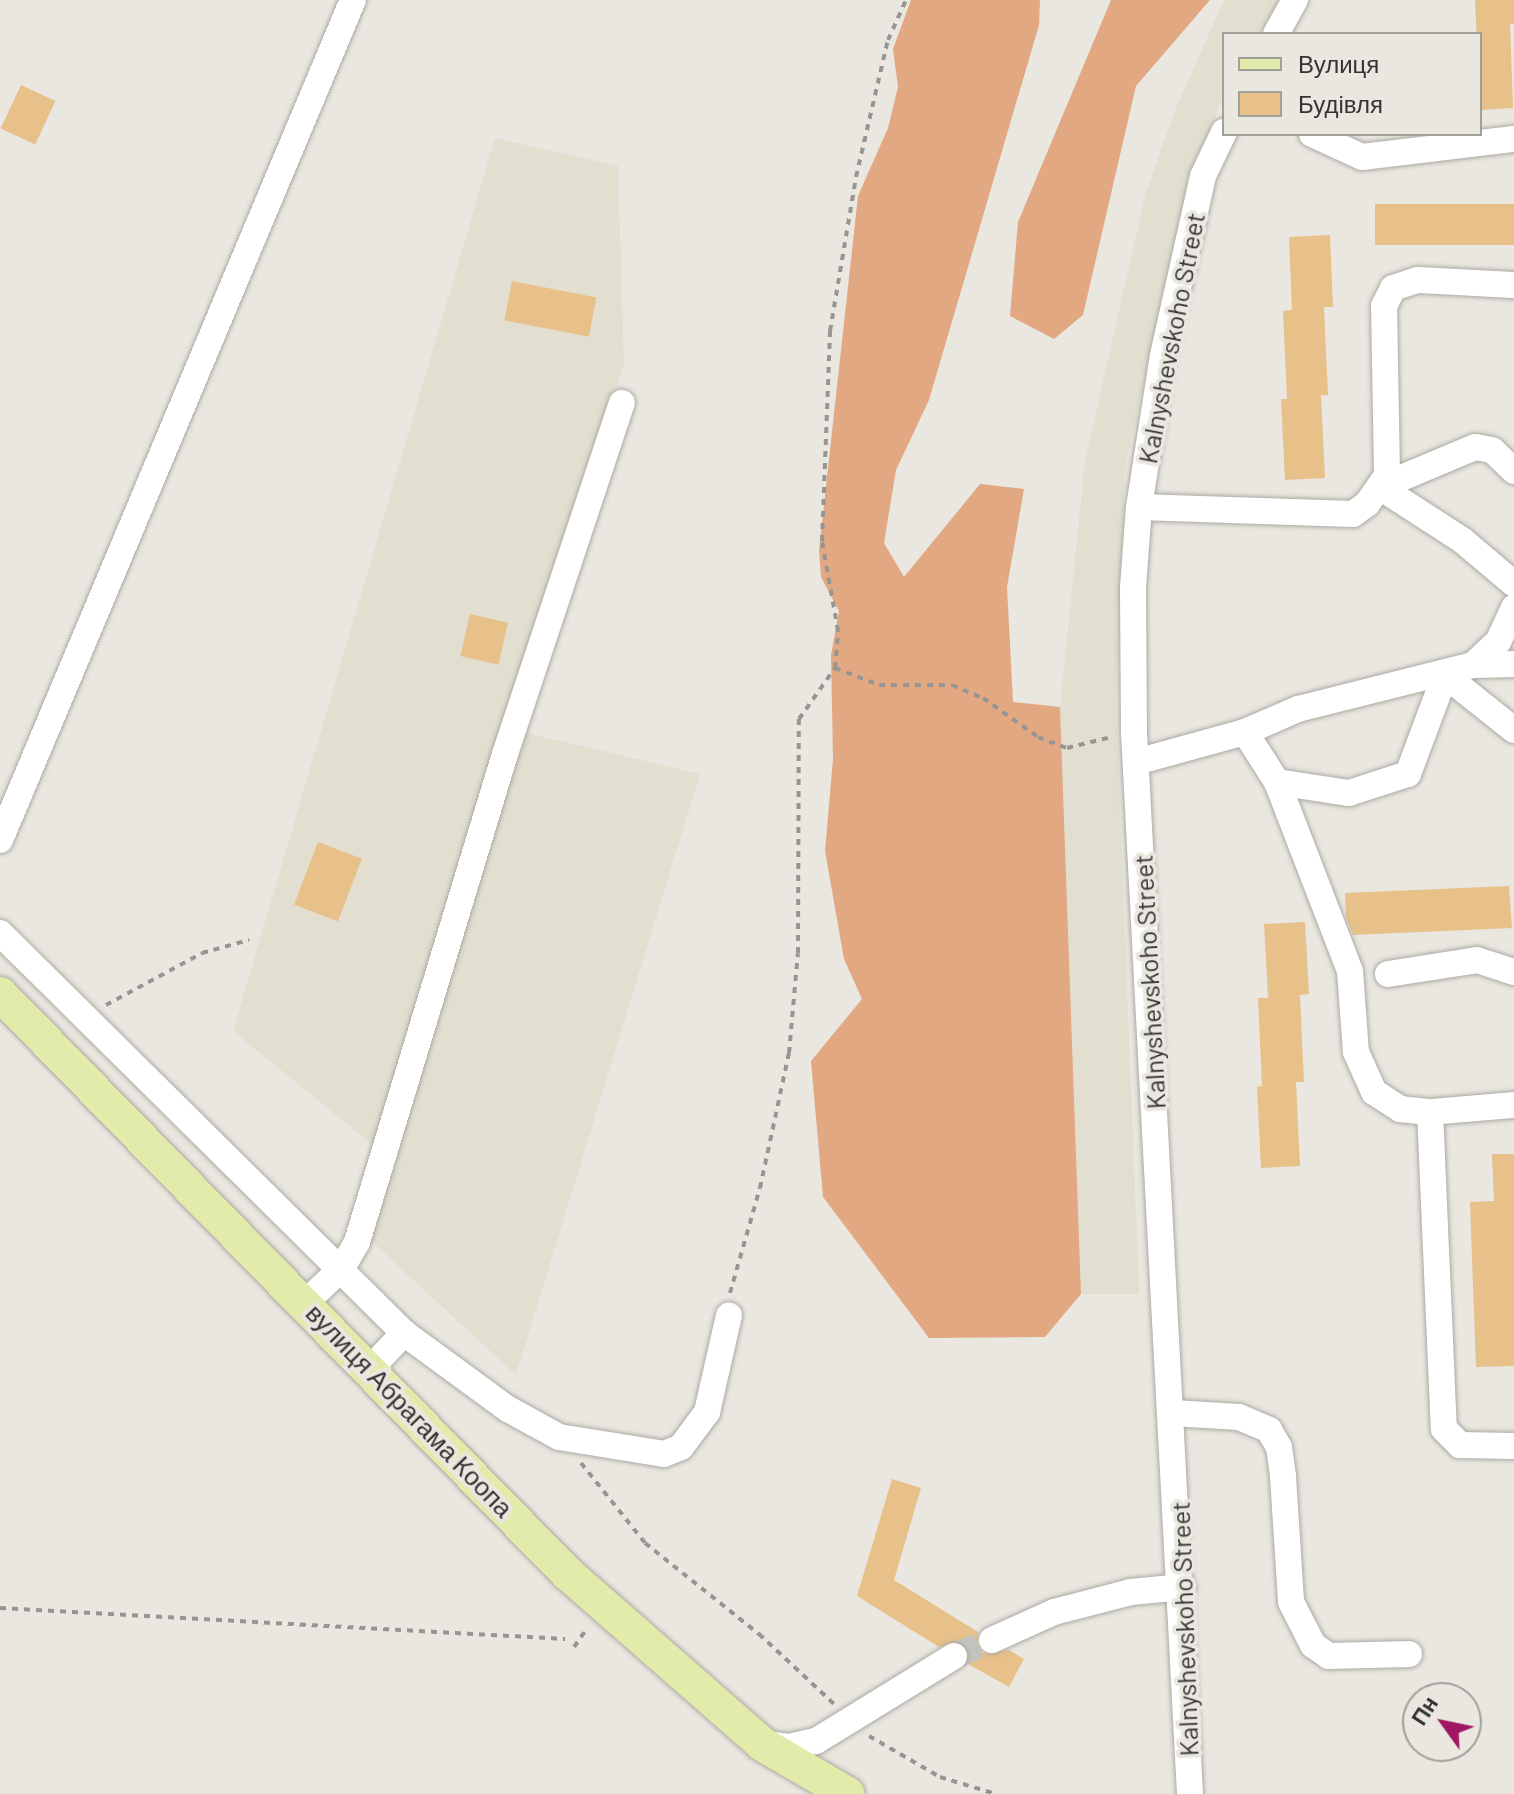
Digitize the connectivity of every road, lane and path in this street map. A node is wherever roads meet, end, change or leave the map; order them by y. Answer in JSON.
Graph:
{"nodes":[{"id":1,"x":353,"y":0,"type":"edge"},
{"id":2,"x":906,"y":0,"type":"edge"},
{"id":3,"x":1295,"y":0,"type":"edge"},
{"id":4,"x":1277,"y":32,"type":"edge"},
{"id":5,"x":1222,"y":136,"type":"edge"},
{"id":6,"x":1316,"y":136,"type":"edge"},
{"id":7,"x":1514,"y":139,"type":"edge"},
{"id":8,"x":1514,"y":285,"type":"edge"},
{"id":9,"x":622,"y":403,"type":"dead end"},
{"id":10,"x":1514,"y":471,"type":"edge"},
{"id":11,"x":1380,"y":487,"type":"junction"},
{"id":12,"x":1139,"y":507,"type":"junction"},
{"id":13,"x":1514,"y":584,"type":"edge"},
{"id":14,"x":1514,"y":608,"type":"edge"},
{"id":15,"x":1514,"y":664,"type":"edge"},
{"id":16,"x":1473,"y":665,"type":"junction"},
{"id":17,"x":835,"y":668,"type":"junction"},
{"id":18,"x":1445,"y":675,"type":"junction"},
{"id":19,"x":1514,"y":730,"type":"edge"},
{"id":20,"x":1134,"y":732,"type":"junction"},
{"id":21,"x":1245,"y":732,"type":"junction"},
{"id":22,"x":1136,"y":762,"type":"junction"},
{"id":23,"x":1277,"y":782,"type":"junction"},
{"id":24,"x":0,"y":840,"type":"edge"},
{"id":25,"x":0,"y":933,"type":"edge"},
{"id":26,"x":249,"y":940,"type":"dead end"},
{"id":27,"x":1514,"y":972,"type":"edge"},
{"id":28,"x":1388,"y":974,"type":"dead end"},
{"id":29,"x":0,"y":994,"type":"edge"},
{"id":30,"x":84,"y":1017,"type":"junction"},
{"id":31,"x":1514,"y":1105,"type":"edge"},
{"id":32,"x":1430,"y":1112,"type":"junction"},
{"id":33,"x":342,"y":1268,"type":"junction"},
{"id":34,"x":306,"y":1302,"type":"junction"},
{"id":35,"x":729,"y":1315,"type":"joint"},
{"id":36,"x":404,"y":1333,"type":"junction"},
{"id":37,"x":370,"y":1369,"type":"junction"},
{"id":38,"x":1173,"y":1413,"type":"junction"},
{"id":39,"x":559,"y":1437,"type":"junction"},
{"id":40,"x":1514,"y":1446,"type":"edge"},
{"id":41,"x":1183,"y":1587,"type":"junction"},
{"id":42,"x":0,"y":1608,"type":"edge"},
{"id":43,"x":565,"y":1639,"type":"dead end"},
{"id":44,"x":992,"y":1640,"type":"tunnel mouth"},
{"id":45,"x":1409,"y":1654,"type":"dead end"},
{"id":46,"x":954,"y":1656,"type":"tunnel mouth"},
{"id":47,"x":846,"y":1722,"type":"junction"},
{"id":48,"x":762,"y":1744,"type":"junction"},
{"id":49,"x":848,"y":1794,"type":"edge"},
{"id":50,"x":996,"y":1794,"type":"edge"},
{"id":51,"x":1190,"y":1794,"type":"edge"}],
"edges":[{"from":1,"to":24,"type":"street"},
{"from":2,"to":17,"type":"path"},
{"from":3,"to":4,"type":"street"},
{"from":5,"to":12,"type":"street","name":"Kalnyshevskoho Street"},
{"from":6,"to":7,"type":"street"},
{"from":8,"to":11,"type":"street"},
{"from":9,"to":33,"type":"street"},
{"from":10,"to":11,"type":"street"},
{"from":11,"to":12,"type":"street"},
{"from":11,"to":13,"type":"street"},
{"from":12,"to":20,"type":"street","name":"Kalnyshevskoho Street"},
{"from":14,"to":16,"type":"street"},
{"from":15,"to":16,"type":"street"},
{"from":16,"to":18,"type":"street"},
{"from":17,"to":20,"type":"path"},
{"from":17,"to":35,"type":"path"},
{"from":18,"to":19,"type":"street"},
{"from":18,"to":21,"type":"street"},
{"from":18,"to":23,"type":"street"},
{"from":20,"to":22,"type":"street","name":"Kalnyshevskoho Street"},
{"from":21,"to":22,"type":"street"},
{"from":21,"to":23,"type":"street"},
{"from":22,"to":38,"type":"street","name":"Kalnyshevskoho Street"},
{"from":23,"to":32,"type":"street"},
{"from":25,"to":30,"type":"street"},
{"from":26,"to":30,"type":"path"},
{"from":27,"to":28,"type":"street"},
{"from":29,"to":34,"type":"main road","name":"вулиця Абрагама Коопа"},
{"from":30,"to":33,"type":"street"},
{"from":31,"to":32,"type":"street"},
{"from":32,"to":40,"type":"street"},
{"from":33,"to":34,"type":"street"},
{"from":33,"to":36,"type":"street"},
{"from":34,"to":37,"type":"main road","name":"вулиця Абрагама Коопа"},
{"from":35,"to":39,"type":"street"},
{"from":36,"to":37,"type":"street"},
{"from":36,"to":39,"type":"street"},
{"from":37,"to":48,"type":"main road","name":"вулиця Абрагама Коопа"},
{"from":38,"to":41,"type":"street","name":"Kalnyshevskoho Street"},
{"from":38,"to":45,"type":"street"},
{"from":39,"to":47,"type":"path"},
{"from":41,"to":44,"type":"street"},
{"from":41,"to":51,"type":"street","name":"Kalnyshevskoho Street"},
{"from":42,"to":43,"type":"path"},
{"from":46,"to":47,"type":"street"},
{"from":47,"to":48,"type":"street"},
{"from":47,"to":50,"type":"path"},
{"from":48,"to":49,"type":"main road","name":"вулиця Абрагама Коопа"}]}
